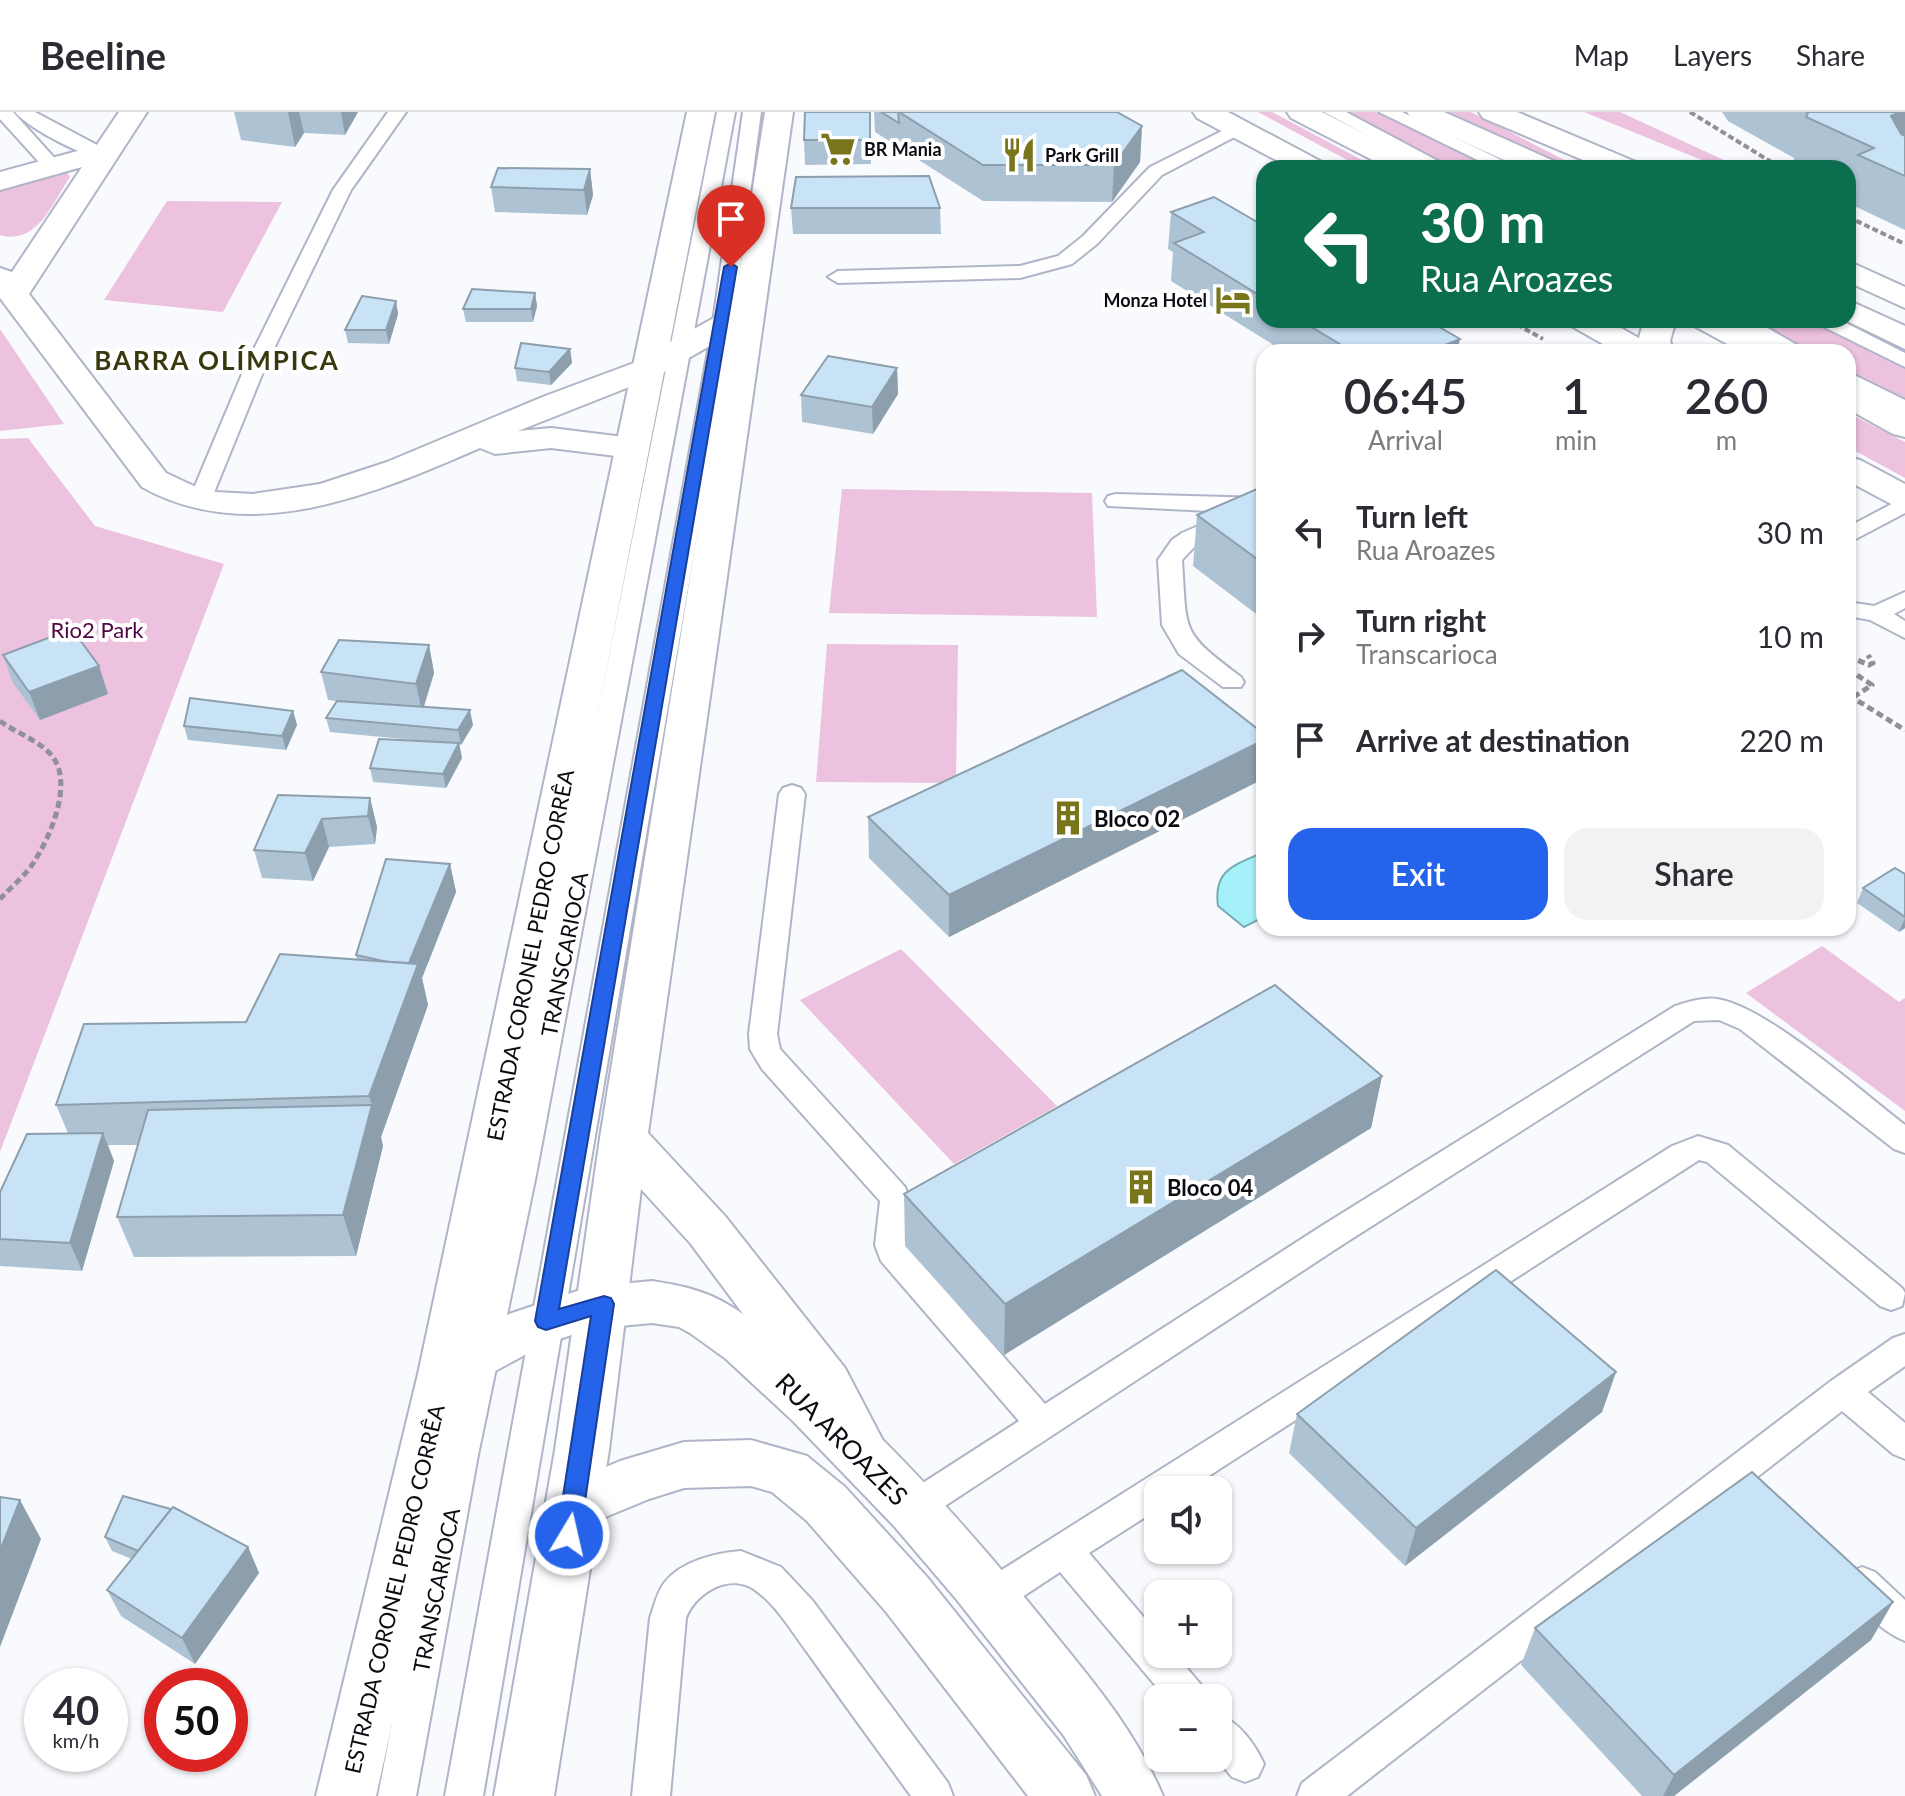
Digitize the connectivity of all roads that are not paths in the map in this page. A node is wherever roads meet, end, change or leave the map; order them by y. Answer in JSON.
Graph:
{"nodes":[{"id":1,"x":3,"y":112,"type":"edge"},
{"id":2,"x":24,"y":112,"type":"edge"},
{"id":3,"x":59,"y":112,"type":"edge"},
{"id":4,"x":133,"y":112,"type":"edge"},
{"id":5,"x":397,"y":112,"type":"edge"},
{"id":6,"x":701,"y":112,"type":"edge"},
{"id":7,"x":726,"y":112,"type":"edge"},
{"id":8,"x":1207,"y":112,"type":"edge"},
{"id":9,"x":1301,"y":112,"type":"edge"},
{"id":10,"x":1333,"y":112,"type":"edge"},
{"id":11,"x":1388,"y":112,"type":"edge"},
{"id":12,"x":1421,"y":112,"type":"edge"},
{"id":13,"x":1493,"y":112,"type":"edge"},
{"id":14,"x":777,"y":114,"type":"edge"},
{"id":15,"x":38,"y":126,"type":"junction"},
{"id":16,"x":1238,"y":128,"type":"junction"},
{"id":17,"x":20,"y":131,"type":"junction"},
{"id":18,"x":103,"y":153,"type":"junction"},
{"id":19,"x":1297,"y":160,"type":"edge"},
{"id":20,"x":1394,"y":160,"type":"edge"},
{"id":21,"x":1426,"y":160,"type":"edge"},
{"id":22,"x":1492,"y":160,"type":"edge"},
{"id":23,"x":1528,"y":160,"type":"edge"},
{"id":24,"x":1601,"y":160,"type":"edge"},
{"id":25,"x":53,"y":167,"type":"junction"},
{"id":26,"x":0,"y":181,"type":"edge"},
{"id":27,"x":1856,"y":274,"type":"edge"},
{"id":28,"x":838,"y":277,"type":"dead end"},
{"id":29,"x":7,"y":285,"type":"edge"},
{"id":30,"x":1856,"y":294,"type":"edge"},
{"id":31,"x":1905,"y":299,"type":"edge"},
{"id":32,"x":1856,"y":313,"type":"edge"},
{"id":33,"x":1905,"y":315,"type":"edge"},
{"id":34,"x":736,"y":320,"type":"junction"},
{"id":35,"x":1598,"y":328,"type":"edge"},
{"id":36,"x":1722,"y":328,"type":"edge"},
{"id":37,"x":1754,"y":328,"type":"edge"},
{"id":38,"x":1841,"y":328,"type":"edge"},
{"id":39,"x":1905,"y":339,"type":"edge"},
{"id":40,"x":1626,"y":344,"type":"edge"},
{"id":41,"x":1751,"y":344,"type":"edge"},
{"id":42,"x":1784,"y":344,"type":"edge"},
{"id":43,"x":664,"y":360,"type":"junction"},
{"id":44,"x":1905,"y":361,"type":"edge"},
{"id":45,"x":1856,"y":382,"type":"edge"},
{"id":46,"x":1856,"y":400,"type":"edge"},
{"id":47,"x":1905,"y":408,"type":"edge"},
{"id":48,"x":1905,"y":427,"type":"edge"},
{"id":49,"x":632,"y":448,"type":"junction"},
{"id":50,"x":438,"y":453,"type":"junction"},
{"id":51,"x":1856,"y":472,"type":"edge"},
{"id":52,"x":200,"y":500,"type":"junction"},
{"id":53,"x":1116,"y":501,"type":"dead end"},
{"id":54,"x":1905,"y":501,"type":"edge"},
{"id":55,"x":1256,"y":506,"type":"edge"},
{"id":56,"x":1256,"y":509,"type":"edge"},
{"id":57,"x":1856,"y":531,"type":"edge"},
{"id":58,"x":1905,"y":599,"type":"edge"},
{"id":59,"x":1856,"y":610,"type":"edge"},
{"id":60,"x":1877,"y":614,"type":"junction"},
{"id":61,"x":1905,"y":631,"type":"edge"},
{"id":62,"x":1232,"y":682,"type":"dead end"},
{"id":63,"x":792,"y":794,"type":"dead end"},
{"id":64,"x":624,"y":1138,"type":"junction"},
{"id":65,"x":1905,"y":1141,"type":"edge"},
{"id":66,"x":1891,"y":1297,"type":"dead end"},
{"id":67,"x":604,"y":1304,"type":"junction"},
{"id":68,"x":546,"y":1321,"type":"junction"},
{"id":69,"x":1905,"y":1348,"type":"edge"},
{"id":70,"x":464,"y":1362,"type":"junction"},
{"id":71,"x":1843,"y":1391,"type":"junction"},
{"id":72,"x":1042,"y":1424,"type":"junction"},
{"id":73,"x":1905,"y":1444,"type":"edge"},
{"id":74,"x":865,"y":1458,"type":"junction"},
{"id":75,"x":574,"y":1506,"type":"junction"},
{"id":76,"x":913,"y":1508,"type":"junction"},
{"id":77,"x":1064,"y":1550,"type":"junction"},
{"id":78,"x":1840,"y":1561,"type":"edge"},
{"id":79,"x":991,"y":1597,"type":"junction"},
{"id":80,"x":1905,"y":1624,"type":"edge"},
{"id":81,"x":1177,"y":1684,"type":"edge"},
{"id":82,"x":1232,"y":1749,"type":"edge"},
{"id":83,"x":1245,"y":1764,"type":"dead end"},
{"id":84,"x":346,"y":1796,"type":"edge"},
{"id":85,"x":397,"y":1796,"type":"edge"},
{"id":86,"x":464,"y":1796,"type":"edge"},
{"id":87,"x":524,"y":1796,"type":"edge"},
{"id":88,"x":651,"y":1796,"type":"edge"},
{"id":89,"x":934,"y":1796,"type":"edge"},
{"id":90,"x":1065,"y":1796,"type":"edge"},
{"id":91,"x":1133,"y":1796,"type":"edge"},
{"id":92,"x":1316,"y":1796,"type":"edge"}],
"edges":[{"from":1,"to":17,"type":"lane"},
{"from":2,"to":15,"type":"lane"},
{"from":3,"to":15,"type":"lane"},
{"from":4,"to":18,"type":"main road"},
{"from":5,"to":52,"type":"lane"},
{"from":6,"to":43,"type":"main road","name":"ESTRADA CORONEL PEDRO CORRÊA"},
{"from":7,"to":43,"type":"lane","name":"TRANSCARIOCA"},
{"from":8,"to":16,"type":"main road"},
{"from":9,"to":20,"type":"main road"},
{"from":10,"to":21,"type":"lane"},
{"from":11,"to":22,"type":"lane"},
{"from":12,"to":23,"type":"main road"},
{"from":13,"to":24,"type":"main road"},
{"from":14,"to":34,"type":"main road"},
{"from":15,"to":17,"type":"lane"},
{"from":15,"to":18,"type":"lane"},
{"from":16,"to":19,"type":"main road"},
{"from":16,"to":28,"type":"lane"},
{"from":17,"to":25,"type":"lane"},
{"from":18,"to":25,"type":"main road"},
{"from":18,"to":29,"type":"main road"},
{"from":25,"to":26,"type":"main road"},
{"from":27,"to":31,"type":"main road"},
{"from":29,"to":52,"type":"main road"},
{"from":30,"to":33,"type":"main road"},
{"from":32,"to":39,"type":"main road"},
{"from":34,"to":43,"type":"main road"},
{"from":34,"to":64,"type":"main road"},
{"from":34,"to":68,"type":"lane","name":"TRANSCARIOCA"},
{"from":35,"to":40,"type":"main road"},
{"from":36,"to":41,"type":"main road"},
{"from":37,"to":42,"type":"lane"},
{"from":38,"to":44,"type":"lane"},
{"from":43,"to":49,"type":"main road","name":"ESTRADA CORONEL PEDRO CORRÊA"},
{"from":43,"to":50,"type":"main road"},
{"from":43,"to":70,"type":"lane","name":"TRANSCARIOCA"},
{"from":45,"to":47,"type":"lane"},
{"from":46,"to":48,"type":"main road"},
{"from":49,"to":50,"type":"main road"},
{"from":49,"to":70,"type":"main road","name":"ESTRADA CORONEL PEDRO CORRÊA"},
{"from":50,"to":52,"type":"main road"},
{"from":51,"to":54,"type":"main road"},
{"from":53,"to":55,"type":"lane"},
{"from":54,"to":57,"type":"lane"},
{"from":56,"to":62,"type":"lane"},
{"from":58,"to":60,"type":"lane"},
{"from":59,"to":60,"type":"lane"},
{"from":60,"to":61,"type":"lane"},
{"from":63,"to":72,"type":"lane"},
{"from":64,"to":67,"type":"main road"},
{"from":64,"to":74,"type":"main road"},
{"from":65,"to":72,"type":"lane"},
{"from":66,"to":77,"type":"lane"},
{"from":67,"to":68,"type":"main road","name":"RUA AROAZES"},
{"from":67,"to":74,"type":"main road","name":"RUA AROAZES"},
{"from":67,"to":75,"type":"main road"},
{"from":68,"to":70,"type":"main road","name":"RUA AROAZES"},
{"from":68,"to":86,"type":"lane","name":"TRANSCARIOCA"},
{"from":69,"to":71,"type":"lane"},
{"from":70,"to":84,"type":"main road","name":"ESTRADA CORONEL PEDRO CORRÊA"},
{"from":70,"to":85,"type":"lane","name":"TRANSCARIOCA"},
{"from":71,"to":73,"type":"lane"},
{"from":71,"to":92,"type":"lane"},
{"from":72,"to":76,"type":"lane"},
{"from":74,"to":76,"type":"main road","name":"RUA AROAZES"},
{"from":75,"to":87,"type":"main road"},
{"from":75,"to":90,"type":"main road"},
{"from":76,"to":79,"type":"main road","name":"RUA AROAZES"},
{"from":77,"to":79,"type":"lane"},
{"from":77,"to":81,"type":"lane"},
{"from":78,"to":80,"type":"lane"},
{"from":79,"to":91,"type":"main road","name":"RUA AROAZES"},
{"from":82,"to":83,"type":"lane"},
{"from":88,"to":89,"type":"lane"}]}
